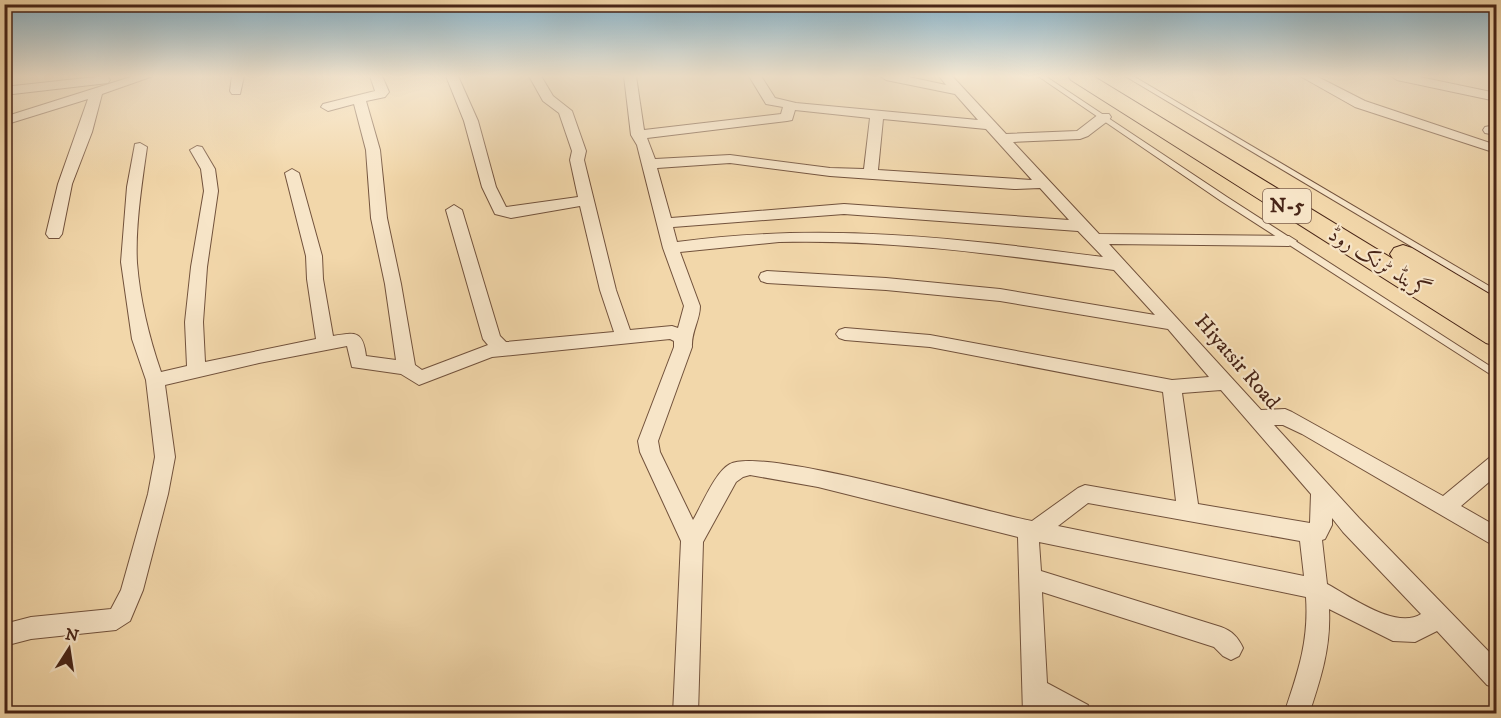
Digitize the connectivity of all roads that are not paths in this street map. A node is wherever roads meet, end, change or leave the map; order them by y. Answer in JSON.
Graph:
{"nodes":[{"id":1,"x":40,"y":110,"type":"edge"},
{"id":2,"x":92,"y":110,"type":"edge"},
{"id":3,"x":361,"y":110,"type":"edge"},
{"id":4,"x":466,"y":110,"type":"edge"},
{"id":5,"x":563,"y":110,"type":"edge"},
{"id":6,"x":635,"y":110,"type":"edge"},
{"id":7,"x":789,"y":110,"type":"edge"},
{"id":8,"x":828,"y":110,"type":"edge"},
{"id":9,"x":974,"y":110,"type":"edge"},
{"id":10,"x":1092,"y":110,"type":"edge"},
{"id":11,"x":1137,"y":110,"type":"edge"},
{"id":12,"x":1163,"y":110,"type":"edge"},
{"id":13,"x":1180,"y":110,"type":"edge"},
{"id":14,"x":1377,"y":110,"type":"edge"},
{"id":15,"x":877,"y":114,"type":"junction"},
{"id":16,"x":1104,"y":117,"type":"junction"},
{"id":17,"x":4,"y":121,"type":"edge"},
{"id":18,"x":995,"y":132,"type":"junction"},
{"id":19,"x":638,"y":135,"type":"junction"},
{"id":20,"x":140,"y":147,"type":"dead end"},
{"id":21,"x":1497,"y":149,"type":"edge"},
{"id":22,"x":197,"y":150,"type":"dead end"},
{"id":23,"x":648,"y":164,"type":"junction"},
{"id":24,"x":292,"y":173,"type":"dead end"},
{"id":25,"x":871,"y":173,"type":"junction"},
{"id":26,"x":1044,"y":184,"type":"junction"},
{"id":27,"x":588,"y":200,"type":"junction"},
{"id":28,"x":454,"y":210,"type":"dead end"},
{"id":29,"x":664,"y":223,"type":"junction"},
{"id":30,"x":1089,"y":233,"type":"junction"},
{"id":31,"x":54,"y":234,"type":"dead end"},
{"id":32,"x":1289,"y":241,"type":"junction"},
{"id":33,"x":671,"y":248,"type":"junction"},
{"id":34,"x":1119,"y":265,"type":"junction"},
{"id":35,"x":767,"y":277,"type":"dead end"},
{"id":36,"x":1485,"y":306,"type":"edge"},
{"id":37,"x":1173,"y":324,"type":"junction"},
{"id":38,"x":845,"y":334,"type":"dead end"},
{"id":39,"x":1497,"y":336,"type":"edge"},
{"id":40,"x":624,"y":337,"type":"junction"},
{"id":41,"x":682,"y":338,"type":"junction"},
{"id":42,"x":326,"y":344,"type":"junction"},
{"id":43,"x":500,"y":348,"type":"junction"},
{"id":44,"x":406,"y":369,"type":"junction"},
{"id":45,"x":196,"y":371,"type":"junction"},
{"id":46,"x":1497,"y":374,"type":"edge"},
{"id":47,"x":155,"y":380,"type":"junction"},
{"id":48,"x":1225,"y":383,"type":"junction"},
{"id":49,"x":1172,"y":387,"type":"junction"},
{"id":50,"x":1256,"y":418,"type":"junction"},
{"id":51,"x":1497,"y":464,"type":"edge"},
{"id":52,"x":1321,"y":491,"type":"junction"},
{"id":53,"x":1446,"y":506,"type":"junction"},
{"id":54,"x":1188,"y":512,"type":"junction"},
{"id":55,"x":1032,"y":531,"type":"junction"},
{"id":56,"x":1310,"y":533,"type":"junction"},
{"id":57,"x":1497,"y":537,"type":"edge"},
{"id":58,"x":692,"y":541,"type":"junction"},
{"id":59,"x":1030,"y":578,"type":"junction"},
{"id":60,"x":1316,"y":590,"type":"junction"},
{"id":61,"x":1439,"y":616,"type":"junction"},
{"id":62,"x":4,"y":636,"type":"edge"},
{"id":63,"x":1231,"y":648,"type":"dead end"},
{"id":64,"x":1497,"y":676,"type":"edge"},
{"id":65,"x":1036,"y":702,"type":"edge"},
{"id":66,"x":685,"y":714,"type":"edge"},
{"id":67,"x":1079,"y":714,"type":"edge"},
{"id":68,"x":1296,"y":714,"type":"edge"}],
"edges":[{"from":1,"to":17,"type":"street"},
{"from":2,"to":31,"type":"street"},
{"from":3,"to":44,"type":"street"},
{"from":4,"to":27,"type":"street"},
{"from":5,"to":27,"type":"street"},
{"from":6,"to":19,"type":"street"},
{"from":7,"to":19,"type":"street"},
{"from":8,"to":15,"type":"street"},
{"from":9,"to":18,"type":"street","name":"Hiyatsir Road"},
{"from":10,"to":16,"type":"lane"},
{"from":11,"to":36,"type":"highway","name":"گرینڈ ٹرنک روڈ","number":"N-5"},
{"from":12,"to":36,"type":"highway","name":"گرینڈ ٹرنک روڈ","number":"N-5"},
{"from":13,"to":36,"type":"lane"},
{"from":14,"to":21,"type":"street"},
{"from":15,"to":18,"type":"street"},
{"from":15,"to":25,"type":"street"},
{"from":16,"to":18,"type":"street"},
{"from":16,"to":32,"type":"lane"},
{"from":18,"to":26,"type":"street","name":"Hiyatsir Road"},
{"from":19,"to":23,"type":"street"},
{"from":20,"to":47,"type":"street"},
{"from":22,"to":45,"type":"street"},
{"from":23,"to":25,"type":"street"},
{"from":23,"to":29,"type":"street"},
{"from":24,"to":42,"type":"street"},
{"from":25,"to":26,"type":"street"},
{"from":26,"to":30,"type":"street","name":"Hiyatsir Road"},
{"from":27,"to":40,"type":"street"},
{"from":28,"to":43,"type":"street"},
{"from":29,"to":30,"type":"street"},
{"from":29,"to":33,"type":"street"},
{"from":30,"to":32,"type":"street"},
{"from":30,"to":34,"type":"street","name":"Hiyatsir Road"},
{"from":32,"to":46,"type":"lane"},
{"from":33,"to":34,"type":"street"},
{"from":33,"to":41,"type":"street"},
{"from":34,"to":37,"type":"street","name":"Hiyatsir Road"},
{"from":35,"to":37,"type":"street"},
{"from":36,"to":39,"type":"highway","name":"گرینڈ ٹرنک روڈ","number":"N-5"},
{"from":37,"to":48,"type":"street","name":"Hiyatsir Road"},
{"from":38,"to":49,"type":"street"},
{"from":40,"to":41,"type":"street"},
{"from":40,"to":43,"type":"street"},
{"from":41,"to":58,"type":"street"},
{"from":42,"to":44,"type":"street"},
{"from":42,"to":45,"type":"street"},
{"from":43,"to":44,"type":"street"},
{"from":45,"to":47,"type":"street"},
{"from":47,"to":62,"type":"street"},
{"from":48,"to":49,"type":"street"},
{"from":48,"to":50,"type":"street","name":"Hiyatsir Road"},
{"from":49,"to":54,"type":"street"},
{"from":50,"to":52,"type":"street","name":"Hiyatsir Road"},
{"from":50,"to":53,"type":"street"},
{"from":51,"to":53,"type":"street"},
{"from":52,"to":56,"type":"street"},
{"from":52,"to":61,"type":"street","name":"Hiyatsir Road"},
{"from":53,"to":57,"type":"street"},
{"from":54,"to":55,"type":"street"},
{"from":54,"to":56,"type":"street"},
{"from":55,"to":58,"type":"street"},
{"from":55,"to":59,"type":"street"},
{"from":55,"to":60,"type":"street"},
{"from":56,"to":60,"type":"street"},
{"from":58,"to":66,"type":"street"},
{"from":59,"to":63,"type":"street"},
{"from":59,"to":65,"type":"street"},
{"from":60,"to":61,"type":"street"},
{"from":60,"to":68,"type":"street"},
{"from":61,"to":64,"type":"street","name":"Hiyatsir Road"},
{"from":65,"to":67,"type":"street"}]}
